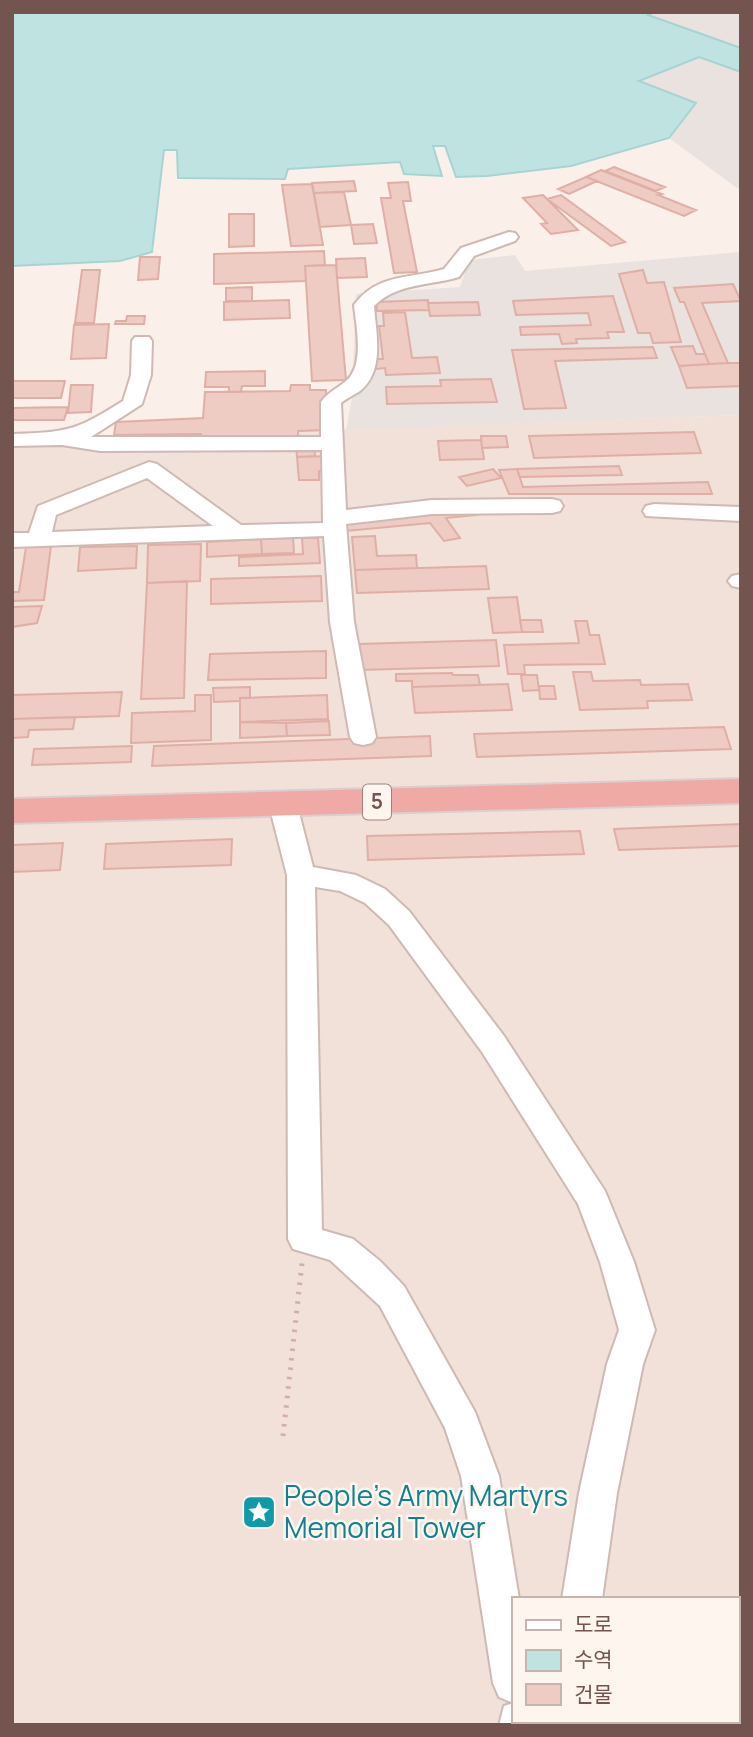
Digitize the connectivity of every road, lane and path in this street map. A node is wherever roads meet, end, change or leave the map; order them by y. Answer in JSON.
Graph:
{"nodes":[{"id":1,"x":509,"y":237,"type":"dead end"},
{"id":2,"x":142,"y":341,"type":"dead end"},
{"id":3,"x":62,"y":439,"type":"junction"},
{"id":4,"x":12,"y":440,"type":"edge"},
{"id":5,"x":334,"y":443,"type":"junction"},
{"id":6,"x":552,"y":506,"type":"dead end"},
{"id":7,"x":653,"y":511,"type":"dead end"},
{"id":8,"x":741,"y":514,"type":"edge"},
{"id":9,"x":335,"y":523,"type":"junction"},
{"id":10,"x":234,"y":531,"type":"junction"},
{"id":11,"x":39,"y":539,"type":"junction"},
{"id":12,"x":12,"y":540,"type":"edge"},
{"id":13,"x":363,"y":737,"type":"dead end"},
{"id":14,"x":741,"y":791,"type":"edge"},
{"id":15,"x":283,"y":805,"type":"junction"},
{"id":16,"x":12,"y":811,"type":"edge"},
{"id":17,"x":301,"y":876,"type":"junction"},
{"id":18,"x":304,"y":1239,"type":"junction"},
{"id":19,"x":283,"y":1436,"type":"dead end"},
{"id":20,"x":582,"y":1597,"type":"edge"},
{"id":21,"x":512,"y":1677,"type":"edge"}],
"edges":[{"from":1,"to":5,"type":"street"},
{"from":2,"to":3,"type":"street"},
{"from":3,"to":4,"type":"street"},
{"from":3,"to":5,"type":"street"},
{"from":5,"to":9,"type":"street"},
{"from":6,"to":9,"type":"street"},
{"from":7,"to":8,"type":"street"},
{"from":9,"to":10,"type":"street"},
{"from":9,"to":13,"type":"street"},
{"from":10,"to":11,"type":"street"},
{"from":10,"to":11,"type":"street"},
{"from":11,"to":12,"type":"street"},
{"from":14,"to":15,"type":"highway","number":"5"},
{"from":15,"to":16,"type":"highway","number":"5"},
{"from":15,"to":17,"type":"street"},
{"from":17,"to":18,"type":"street"},
{"from":17,"to":20,"type":"street"},
{"from":18,"to":19,"type":"path"},
{"from":18,"to":21,"type":"street"}]}
